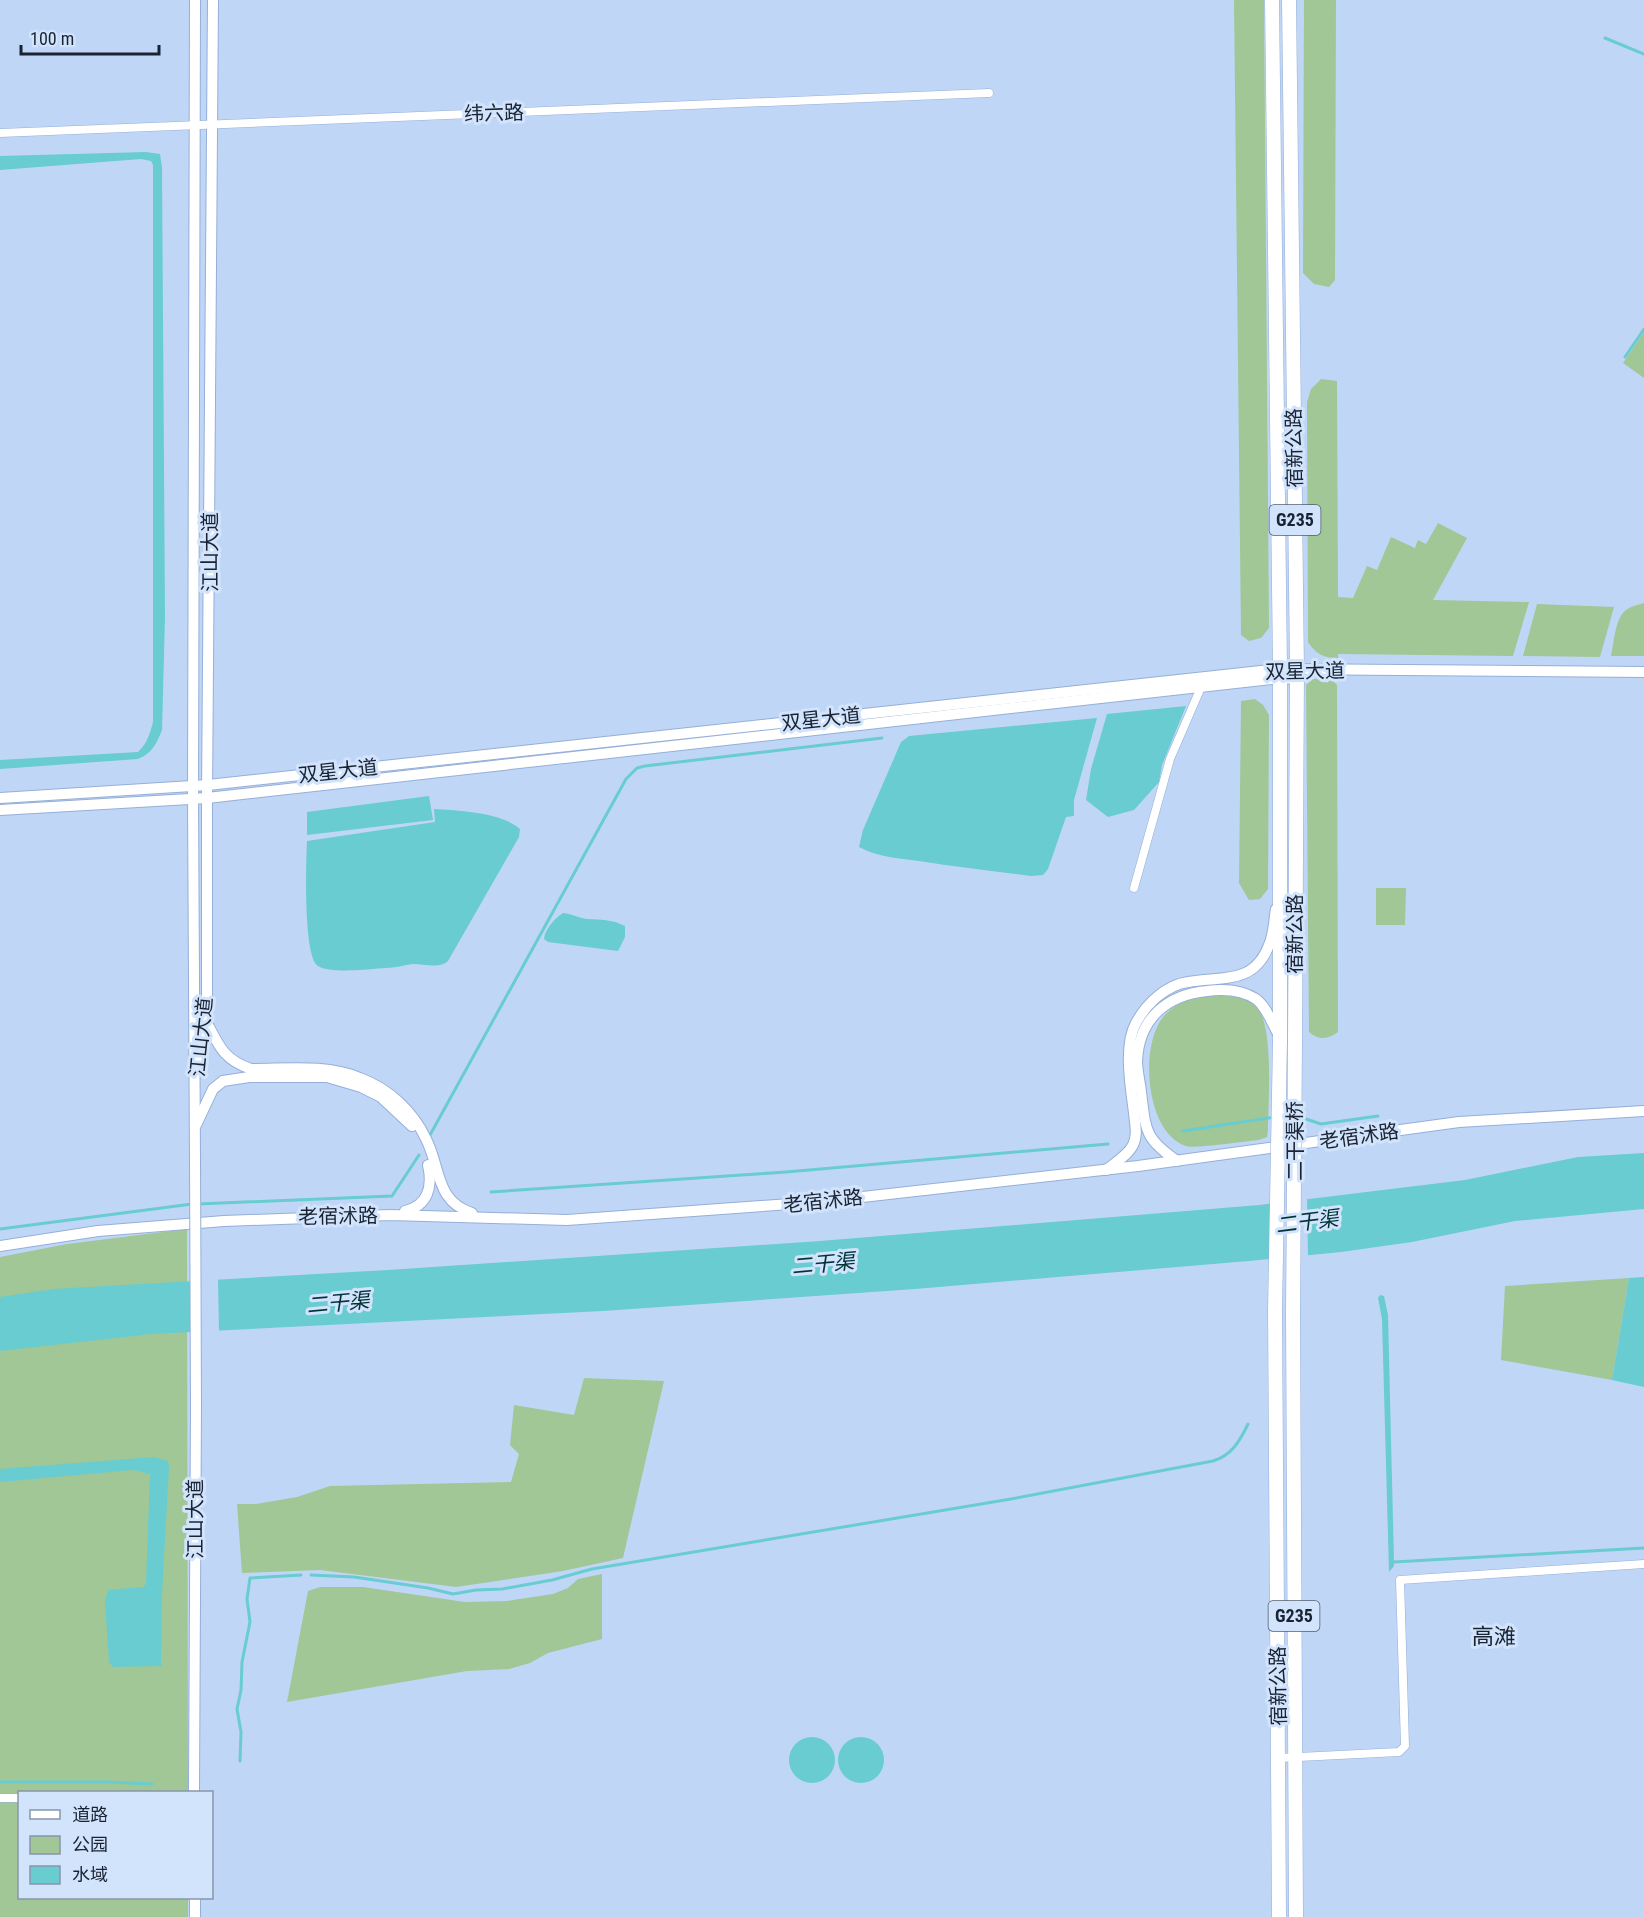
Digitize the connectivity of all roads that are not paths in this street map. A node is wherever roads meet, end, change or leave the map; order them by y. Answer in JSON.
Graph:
{"nodes":[{"id":1,"x":195,"y":0,"type":"edge"},
{"id":2,"x":213,"y":0,"type":"edge"},
{"id":3,"x":1272,"y":0,"type":"edge"},
{"id":4,"x":1289,"y":0,"type":"edge"},
{"id":5,"x":989,"y":93,"type":"dead end"},
{"id":6,"x":213,"y":124,"type":"junction"},
{"id":7,"x":194,"y":125,"type":"junction"},
{"id":8,"x":0,"y":133,"type":"edge"},
{"id":9,"x":1644,"y":672,"type":"edge"},
{"id":10,"x":1280,"y":674,"type":"junction"},
{"id":11,"x":1297,"y":674,"type":"junction"},
{"id":12,"x":1203,"y":682,"type":"junction"},
{"id":13,"x":208,"y":785,"type":"junction"},
{"id":14,"x":194,"y":787,"type":"junction"},
{"id":15,"x":0,"y":798,"type":"edge"},
{"id":16,"x":193,"y":798,"type":"junction"},
{"id":17,"x":207,"y":798,"type":"junction"},
{"id":18,"x":0,"y":810,"type":"edge"},
{"id":19,"x":1134,"y":888,"type":"dead end"},
{"id":20,"x":1279,"y":891,"type":"junction"},
{"id":21,"x":207,"y":1023,"type":"junction"},
{"id":22,"x":1280,"y":1039,"type":"junction"},
{"id":23,"x":1295,"y":1040,"type":"joint"},
{"id":24,"x":194,"y":1102,"type":"junction"},
{"id":25,"x":1644,"y":1111,"type":"edge"},
{"id":26,"x":194,"y":1131,"type":"junction"},
{"id":27,"x":1177,"y":1161,"type":"junction"},
{"id":28,"x":1105,"y":1170,"type":"junction"},
{"id":29,"x":431,"y":1177,"type":"junction"},
{"id":30,"x":390,"y":1215,"type":"junction"},
{"id":31,"x":458,"y":1216,"type":"junction"},
{"id":32,"x":502,"y":1219,"type":"junction"},
{"id":33,"x":0,"y":1246,"type":"edge"},
{"id":34,"x":1275,"y":1311,"type":"joint"},
{"id":35,"x":1293,"y":1315,"type":"joint"},
{"id":36,"x":1644,"y":1564,"type":"edge"},
{"id":37,"x":1279,"y":1758,"type":"junction"},
{"id":38,"x":1295,"y":1758,"type":"junction"},
{"id":39,"x":195,"y":1791,"type":"edge"},
{"id":40,"x":0,"y":1798,"type":"edge"},
{"id":41,"x":18,"y":1798,"type":"edge"},
{"id":42,"x":195,"y":1899,"type":"edge"},
{"id":43,"x":195,"y":1917,"type":"edge"},
{"id":44,"x":1280,"y":1917,"type":"edge"},
{"id":45,"x":1296,"y":1917,"type":"edge"}],
"edges":[{"from":1,"to":7,"type":"main road","name":"江山大道"},
{"from":2,"to":6,"type":"main road","name":"江山大道"},
{"from":3,"to":10,"type":"highway","name":"宿新公路","number":"G235"},
{"from":4,"to":11,"type":"highway","name":"宿新公路","number":"G235"},
{"from":5,"to":6,"type":"street","name":"纬六路"},
{"from":6,"to":7,"type":"street","name":"纬六路"},
{"from":6,"to":13,"type":"main road","name":"江山大道"},
{"from":7,"to":8,"type":"street","name":"纬六路"},
{"from":7,"to":14,"type":"main road","name":"江山大道"},
{"from":9,"to":11,"type":"main road","name":"双星大道"},
{"from":10,"to":11,"type":"main road","name":"双星大道"},
{"from":10,"to":12,"type":"main road","name":"双星大道"},
{"from":10,"to":20,"type":"highway","name":"宿新公路","number":"G235"},
{"from":11,"to":23,"type":"highway","name":"宿新公路","number":"G235"},
{"from":12,"to":13,"type":"main road","name":"双星大道"},
{"from":12,"to":17,"type":"main road","name":"双星大道"},
{"from":12,"to":19,"type":"street"},
{"from":13,"to":14,"type":"main road","name":"双星大道"},
{"from":13,"to":17,"type":"main road","name":"江山大道"},
{"from":14,"to":15,"type":"main road","name":"双星大道"},
{"from":14,"to":16,"type":"main road","name":"江山大道"},
{"from":16,"to":17,"type":"main road","name":"双星大道"},
{"from":16,"to":18,"type":"main road","name":"双星大道"},
{"from":16,"to":24,"type":"main road","name":"江山大道"},
{"from":17,"to":21,"type":"main road","name":"江山大道"},
{"from":20,"to":22,"type":"highway","name":"宿新公路","number":"G235"},
{"from":20,"to":28,"type":"main road"},
{"from":21,"to":24,"type":"main road","name":"江山大道"},
{"from":21,"to":32,"type":"main road"},
{"from":22,"to":27,"type":"main road"},
{"from":22,"to":34,"type":"highway","name":"二干渠桥","number":"G235","bridge":true},
{"from":23,"to":35,"type":"highway","name":"二干渠桥","number":"G235","bridge":true},
{"from":24,"to":26,"type":"main road","name":"江山大道"},
{"from":25,"to":27,"type":"main road","name":"老宿沭路"},
{"from":26,"to":29,"type":"main road"},
{"from":26,"to":39,"type":"main road","name":"江山大道","bridge":true},
{"from":27,"to":28,"type":"main road","name":"老宿沭路"},
{"from":28,"to":32,"type":"main road","name":"老宿沭路"},
{"from":29,"to":30,"type":"main road"},
{"from":29,"to":31,"type":"main road"},
{"from":30,"to":31,"type":"main road","name":"老宿沭路"},
{"from":30,"to":33,"type":"main road","name":"老宿沭路"},
{"from":31,"to":32,"type":"main road","name":"老宿沭路"},
{"from":34,"to":37,"type":"highway","name":"宿新公路","number":"G235"},
{"from":35,"to":38,"type":"highway","name":"宿新公路","number":"G235"},
{"from":36,"to":38,"type":"street"},
{"from":37,"to":38,"type":"street"},
{"from":37,"to":44,"type":"highway","name":"宿新公路","number":"G235"},
{"from":38,"to":45,"type":"highway","name":"宿新公路","number":"G235"},
{"from":40,"to":41,"type":"street"},
{"from":42,"to":43,"type":"main road"}]}
